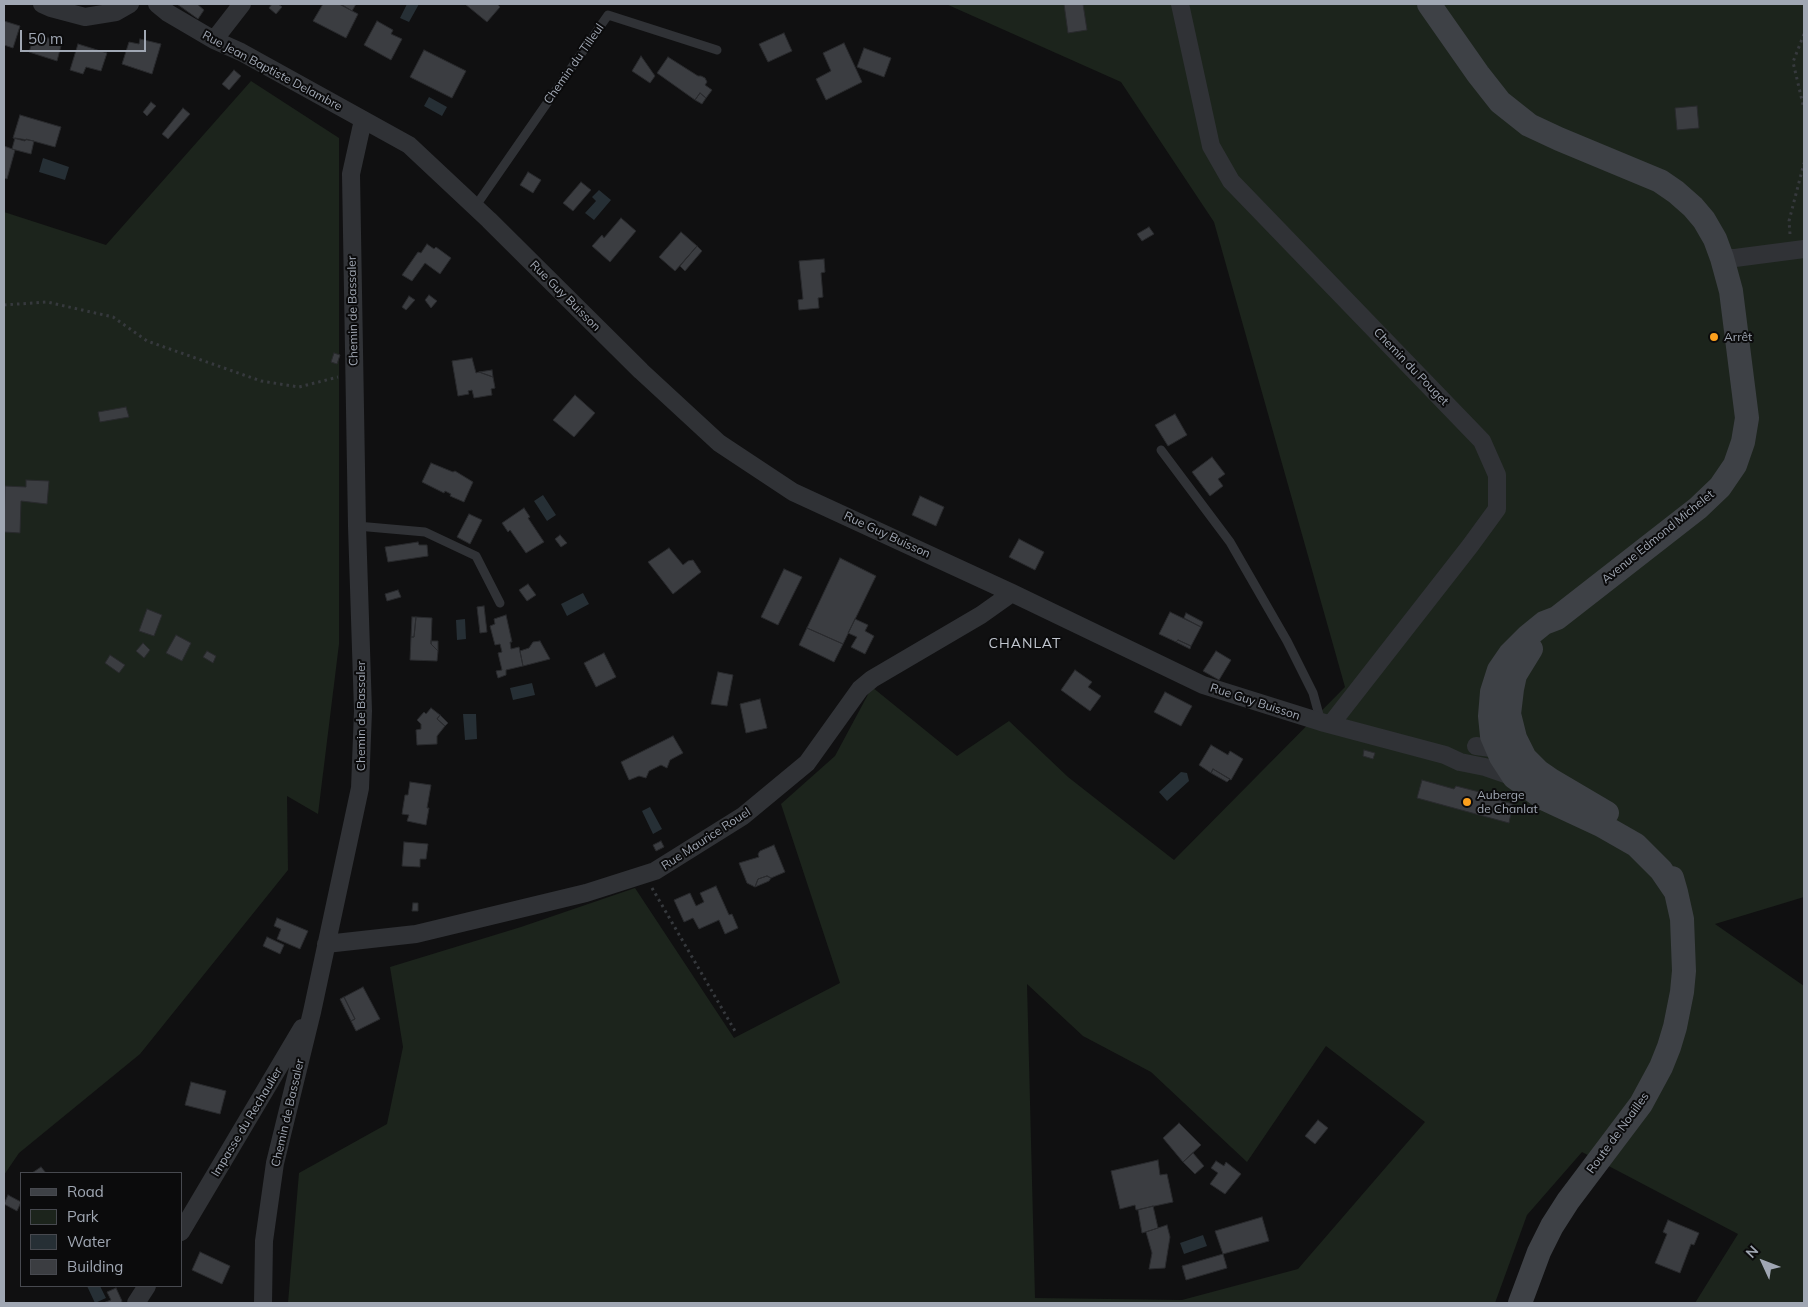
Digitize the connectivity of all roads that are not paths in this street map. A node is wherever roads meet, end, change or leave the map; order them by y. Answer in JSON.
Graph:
{"nodes":[{"id":1,"x":42,"y":4,"type":"edge"},
{"id":2,"x":130,"y":4,"type":"edge"},
{"id":3,"x":157,"y":4,"type":"edge"},
{"id":4,"x":242,"y":4,"type":"edge"},
{"id":5,"x":1180,"y":4,"type":"edge"},
{"id":6,"x":1429,"y":4,"type":"edge"},
{"id":7,"x":214,"y":40,"type":"junction"},
{"id":8,"x":717,"y":50,"type":"dead end"},
{"id":9,"x":363,"y":120,"type":"junction"},
{"id":10,"x":475,"y":207,"type":"junction"},
{"id":11,"x":1797,"y":249,"type":"edge"},
{"id":12,"x":1722,"y":258,"type":"junction"},
{"id":13,"x":1161,"y":450,"type":"dead end"},
{"id":14,"x":357,"y":526,"type":"junction"},
{"id":15,"x":1012,"y":593,"type":"junction"},
{"id":16,"x":500,"y":603,"type":"dead end"},
{"id":17,"x":1557,"y":618,"type":"junction"},
{"id":18,"x":1326,"y":723,"type":"junction"},
{"id":19,"x":1499,"y":755,"type":"junction"},
{"id":20,"x":1676,"y":892,"type":"junction"},
{"id":21,"x":326,"y":944,"type":"junction"},
{"id":22,"x":312,"y":1012,"type":"junction"},
{"id":23,"x":182,"y":1230,"type":"edge"},
{"id":24,"x":146,"y":1287,"type":"edge"},
{"id":25,"x":136,"y":1303,"type":"edge"},
{"id":26,"x":263,"y":1303,"type":"edge"},
{"id":27,"x":1520,"y":1303,"type":"edge"}],
"edges":[{"from":1,"to":2,"type":"street"},
{"from":3,"to":7,"type":"street","name":"Rue Jean Baptiste Delambre"},
{"from":4,"to":7,"type":"street"},
{"from":5,"to":18,"type":"street","name":"Chemin du Pouget"},
{"from":6,"to":12,"type":"main road","name":"Avenue Edmond Michelet"},
{"from":7,"to":9,"type":"street","name":"Rue Jean Baptiste Delambre"},
{"from":8,"to":10,"type":"lane","name":"Chemin du Tilleul"},
{"from":9,"to":10,"type":"street","name":"Rue Guy Buisson"},
{"from":9,"to":14,"type":"street","name":"Chemin de Bassaler"},
{"from":10,"to":15,"type":"street","name":"Rue Guy Buisson"},
{"from":11,"to":12,"type":"street"},
{"from":12,"to":17,"type":"main road","name":"Avenue Edmond Michelet"},
{"from":13,"to":18,"type":"lane"},
{"from":14,"to":16,"type":"lane"},
{"from":14,"to":21,"type":"street","name":"Chemin de Bassaler"},
{"from":15,"to":18,"type":"street","name":"Rue Guy Buisson"},
{"from":15,"to":21,"type":"street","name":"Rue Maurice Rouel"},
{"from":17,"to":19,"type":"main road","name":"Route de Noailles"},
{"from":17,"to":19,"type":"main road","name":"Avenue Edmond Michelet"},
{"from":18,"to":19,"type":"street","name":"Rue Guy Buisson"},
{"from":19,"to":20,"type":"main road","name":"Route de Noailles"},
{"from":19,"to":20,"type":"main road","name":"Route de Noailles"},
{"from":20,"to":27,"type":"main road","name":"Route de Noailles"},
{"from":21,"to":22,"type":"street","name":"Chemin de Bassaler"},
{"from":22,"to":23,"type":"street","name":"Impasse du Rechaulier"},
{"from":22,"to":26,"type":"street","name":"Chemin de Bassaler"},
{"from":24,"to":25,"type":"street"}]}
